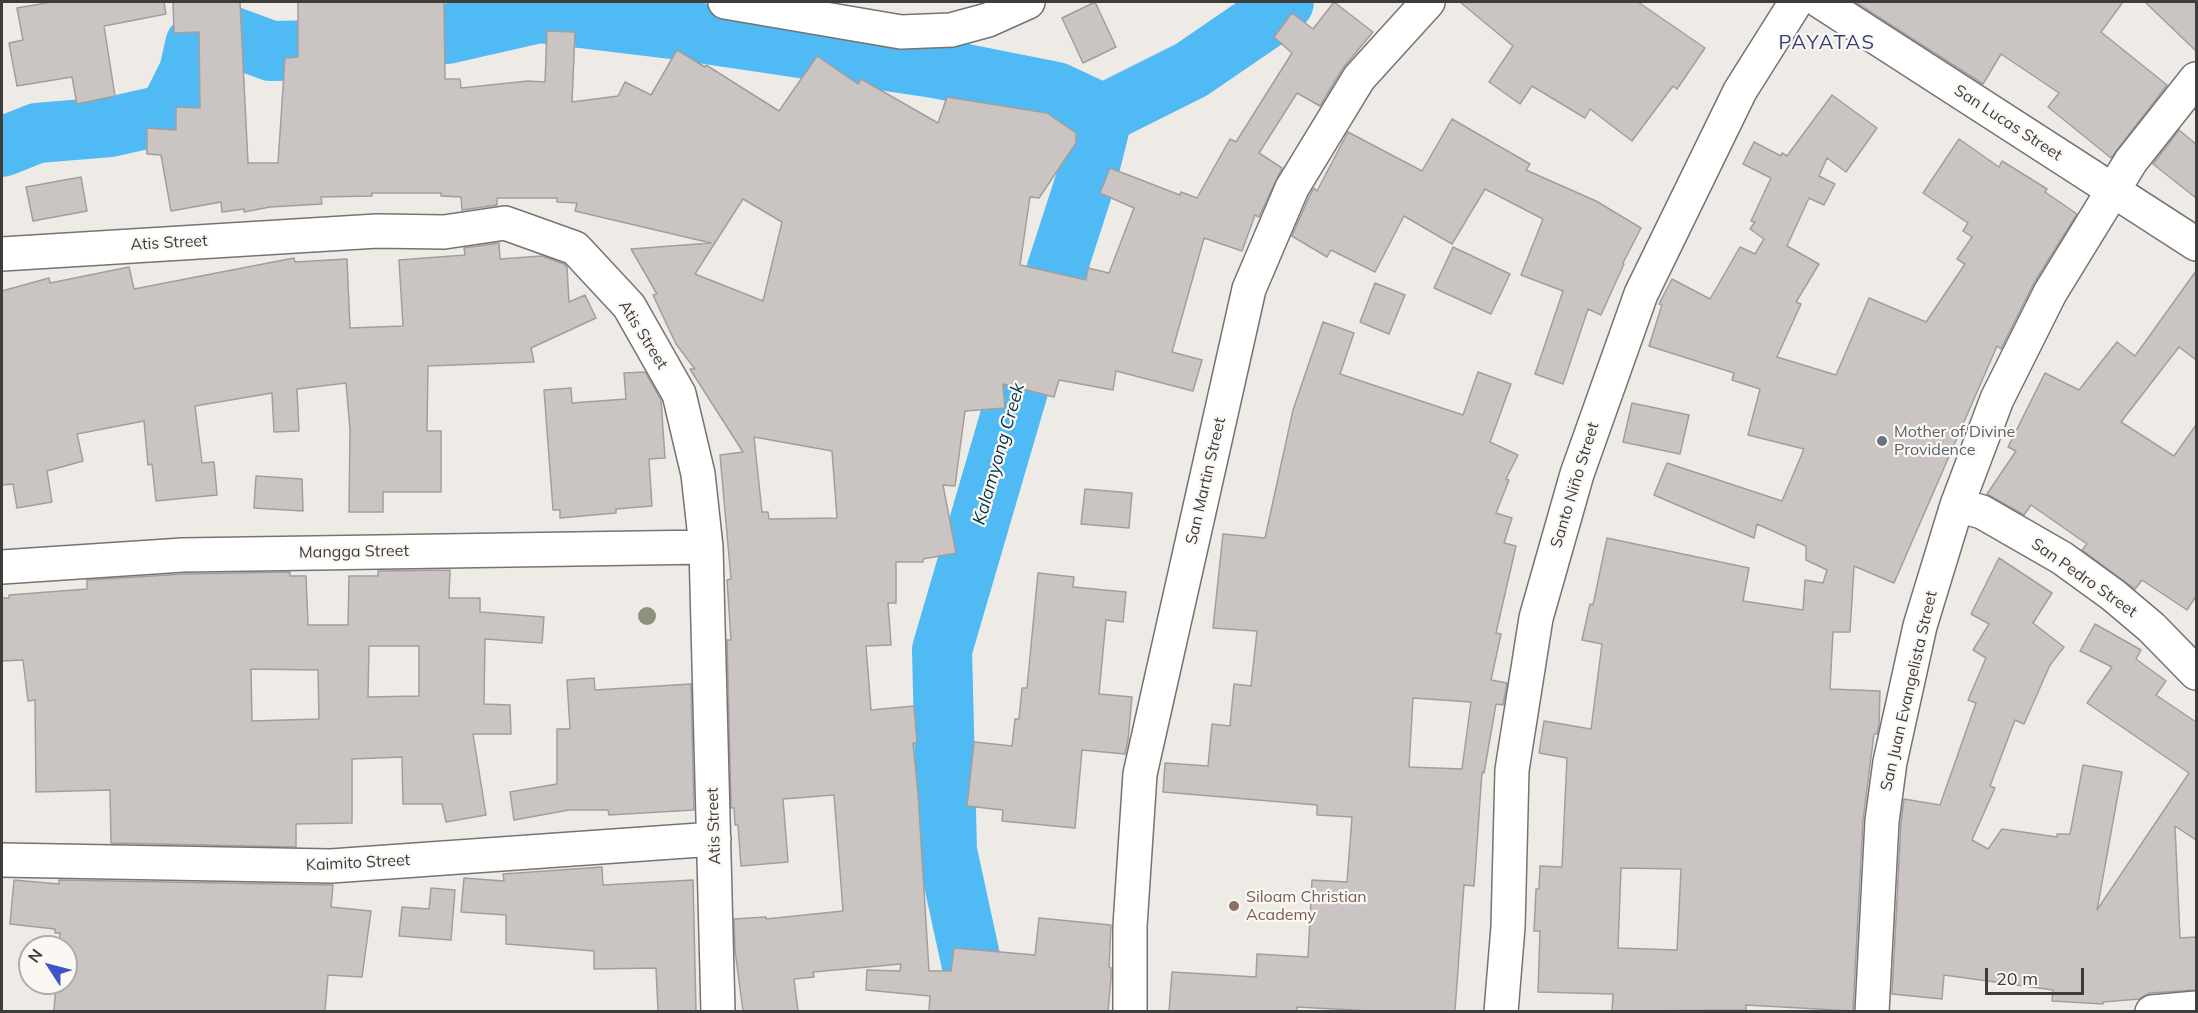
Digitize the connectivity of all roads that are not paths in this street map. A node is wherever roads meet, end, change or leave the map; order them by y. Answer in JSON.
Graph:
{"nodes":[{"id":1,"x":725,"y":2,"type":"edge"},
{"id":2,"x":1028,"y":2,"type":"edge"},
{"id":3,"x":1428,"y":2,"type":"edge"},
{"id":4,"x":1796,"y":2,"type":"edge"},
{"id":5,"x":1821,"y":2,"type":"edge"},
{"id":6,"x":2196,"y":79,"type":"edge"},
{"id":7,"x":2111,"y":190,"type":"junction"},
{"id":8,"x":2196,"y":244,"type":"edge"},
{"id":9,"x":2,"y":254,"type":"edge"},
{"id":10,"x":1957,"y":505,"type":"junction"},
{"id":11,"x":706,"y":547,"type":"junction"},
{"id":12,"x":2,"y":567,"type":"edge"},
{"id":13,"x":2196,"y":673,"type":"edge"},
{"id":14,"x":714,"y":839,"type":"junction"},
{"id":15,"x":2,"y":860,"type":"edge"},
{"id":16,"x":2196,"y":1008,"type":"edge"},
{"id":17,"x":718,"y":1011,"type":"edge"},
{"id":18,"x":1130,"y":1011,"type":"edge"},
{"id":19,"x":1502,"y":1011,"type":"edge"},
{"id":20,"x":1872,"y":1011,"type":"edge"},
{"id":21,"x":2152,"y":1011,"type":"edge"}],
"edges":[{"from":1,"to":2,"type":"street"},
{"from":3,"to":18,"type":"street","name":"San Martin Street"},
{"from":4,"to":19,"type":"street","name":"Santo Niño Street"},
{"from":5,"to":7,"type":"street","name":"San Lucas Street"},
{"from":6,"to":7,"type":"street","name":"San Juan Evangelista Street"},
{"from":7,"to":8,"type":"street","name":"San Lucas Street"},
{"from":7,"to":10,"type":"street","name":"San Juan Evangelista Street"},
{"from":9,"to":11,"type":"street","name":"Atis Street"},
{"from":10,"to":13,"type":"street","name":"San Pedro Street"},
{"from":10,"to":20,"type":"street","name":"San Juan Evangelista Street"},
{"from":11,"to":12,"type":"street","name":"Mangga Street"},
{"from":11,"to":14,"type":"street","name":"Atis Street"},
{"from":14,"to":15,"type":"street","name":"Kaimito Street"},
{"from":14,"to":17,"type":"street","name":"Atis Street"},
{"from":16,"to":21,"type":"street"}]}
